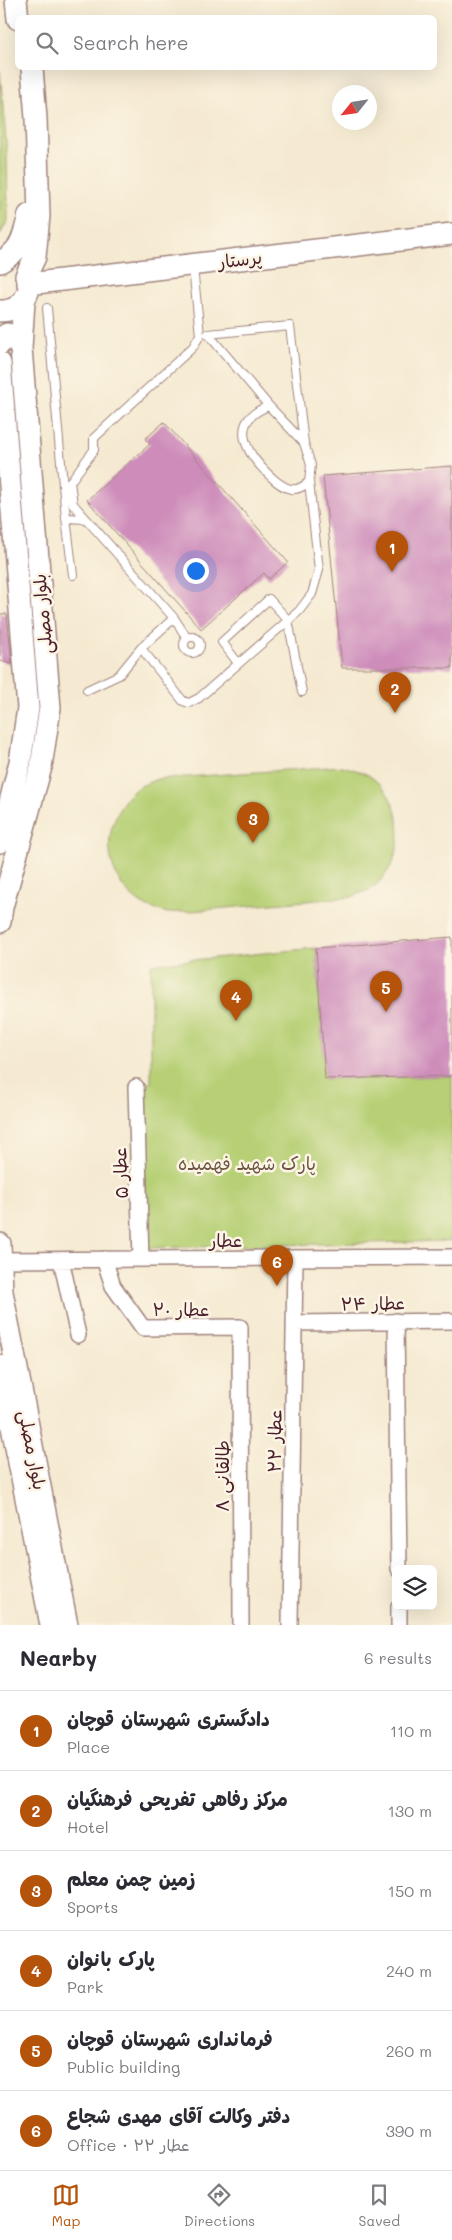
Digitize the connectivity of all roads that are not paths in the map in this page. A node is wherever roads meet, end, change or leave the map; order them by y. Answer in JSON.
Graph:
{"nodes":[{"id":1,"x":16,"y":0,"type":"edge"},
{"id":2,"x":26,"y":0,"type":"edge"},
{"id":3,"x":18,"y":15,"type":"edge"},
{"id":4,"x":27,"y":15,"type":"edge"},
{"id":5,"x":22,"y":70,"type":"edge"},
{"id":6,"x":32,"y":70,"type":"edge"},
{"id":7,"x":32,"y":118,"type":"junction"},
{"id":8,"x":452,"y":234,"type":"edge"},
{"id":9,"x":0,"y":262,"type":"edge"},
{"id":10,"x":192,"y":265,"type":"junction"},
{"id":11,"x":26,"y":287,"type":"junction"},
{"id":12,"x":46,"y":308,"type":"dead end"},
{"id":13,"x":0,"y":311,"type":"edge"},
{"id":14,"x":0,"y":344,"type":"edge"},
{"id":15,"x":21,"y":348,"type":"junction"},
{"id":16,"x":0,"y":363,"type":"edge"},
{"id":17,"x":269,"y":406,"type":"junction"},
{"id":18,"x":304,"y":443,"type":"junction"},
{"id":19,"x":309,"y":482,"type":"junction"},
{"id":20,"x":66,"y":518,"type":"junction"},
{"id":21,"x":86,"y":519,"type":"junction"},
{"id":22,"x":74,"y":575,"type":"dead end"},
{"id":23,"x":174,"y":618,"type":"junction"},
{"id":24,"x":288,"y":620,"type":"junction"},
{"id":25,"x":187,"y":638,"type":"dead end"},
{"id":26,"x":142,"y":648,"type":"junction"},
{"id":27,"x":238,"y":663,"type":"junction"},
{"id":28,"x":87,"y":690,"type":"dead end"},
{"id":29,"x":302,"y":692,"type":"dead end"},
{"id":30,"x":0,"y":842,"type":"edge"},
{"id":31,"x":0,"y":922,"type":"edge"},
{"id":32,"x":136,"y":1087,"type":"dead end"},
{"id":33,"x":0,"y":1255,"type":"edge"},
{"id":34,"x":452,"y":1257,"type":"edge"},
{"id":35,"x":295,"y":1258,"type":"junction"},
{"id":36,"x":104,"y":1259,"type":"junction"},
{"id":37,"x":141,"y":1259,"type":"junction"},
{"id":38,"x":61,"y":1260,"type":"junction"},
{"id":39,"x":452,"y":1320,"type":"edge"},
{"id":40,"x":396,"y":1321,"type":"junction"},
{"id":41,"x":294,"y":1323,"type":"junction"},
{"id":42,"x":240,"y":1327,"type":"joint"},
{"id":43,"x":78,"y":1335,"type":"dead end"},
{"id":44,"x":0,"y":1366,"type":"edge"},
{"id":45,"x":399,"y":1565,"type":"edge"},
{"id":46,"x":399,"y":1610,"type":"edge"},
{"id":47,"x":51,"y":1625,"type":"edge"},
{"id":48,"x":67,"y":1625,"type":"edge"},
{"id":49,"x":241,"y":1625,"type":"edge"},
{"id":50,"x":290,"y":1625,"type":"edge"},
{"id":51,"x":400,"y":1625,"type":"edge"}],
"edges":[{"from":1,"to":3,"type":"street"},
{"from":2,"to":4,"type":"street"},
{"from":5,"to":7,"type":"street"},
{"from":6,"to":7,"type":"street"},
{"from":7,"to":9,"type":"street"},
{"from":7,"to":11,"type":"street","name":"بلوار مصلی"},
{"from":8,"to":10,"type":"street","name":"پرستار"},
{"from":9,"to":11,"type":"street"},
{"from":10,"to":11,"type":"street","name":"پرستار"},
{"from":10,"to":21,"type":"lane"},
{"from":11,"to":13,"type":"street","name":"پرستار"},
{"from":11,"to":15,"type":"street","name":"بلوار مصلی"},
{"from":12,"to":20,"type":"lane"},
{"from":14,"to":15,"type":"street"},
{"from":15,"to":31,"type":"street","name":"بلوار مصلی"},
{"from":16,"to":30,"type":"street","name":"بلوار مصلی"},
{"from":17,"to":18,"type":"lane"},
{"from":17,"to":18,"type":"lane"},
{"from":17,"to":19,"type":"lane"},
{"from":18,"to":19,"type":"lane"},
{"from":19,"to":24,"type":"lane"},
{"from":20,"to":21,"type":"lane"},
{"from":20,"to":22,"type":"lane"},
{"from":21,"to":23,"type":"lane"},
{"from":23,"to":25,"type":"lane"},
{"from":23,"to":26,"type":"lane"},
{"from":24,"to":27,"type":"lane"},
{"from":24,"to":27,"type":"lane"},
{"from":24,"to":29,"type":"lane"},
{"from":26,"to":27,"type":"lane"},
{"from":26,"to":28,"type":"lane"},
{"from":32,"to":37,"type":"street","name":"عطار ۵"},
{"from":33,"to":38,"type":"street","name":"عطار"},
{"from":33,"to":48,"type":"street","name":"بلوار مصلی"},
{"from":34,"to":35,"type":"street","name":"عطار"},
{"from":35,"to":37,"type":"street","name":"عطار"},
{"from":35,"to":41,"type":"street","name":"عطار ۲۲"},
{"from":36,"to":37,"type":"street","name":"عطار"},
{"from":36,"to":38,"type":"street","name":"عطار"},
{"from":36,"to":42,"type":"street","name":"عطار ۲۰"},
{"from":38,"to":43,"type":"street"},
{"from":39,"to":40,"type":"street","name":"عطار ۲۴"},
{"from":40,"to":41,"type":"street","name":"عطار ۲۴"},
{"from":40,"to":45,"type":"street"},
{"from":41,"to":50,"type":"street","name":"عطار ۲۲"},
{"from":42,"to":49,"type":"street","name":"طالقانی ۸"},
{"from":44,"to":47,"type":"street","name":"بلوار مصلی"},
{"from":46,"to":51,"type":"street"}]}
